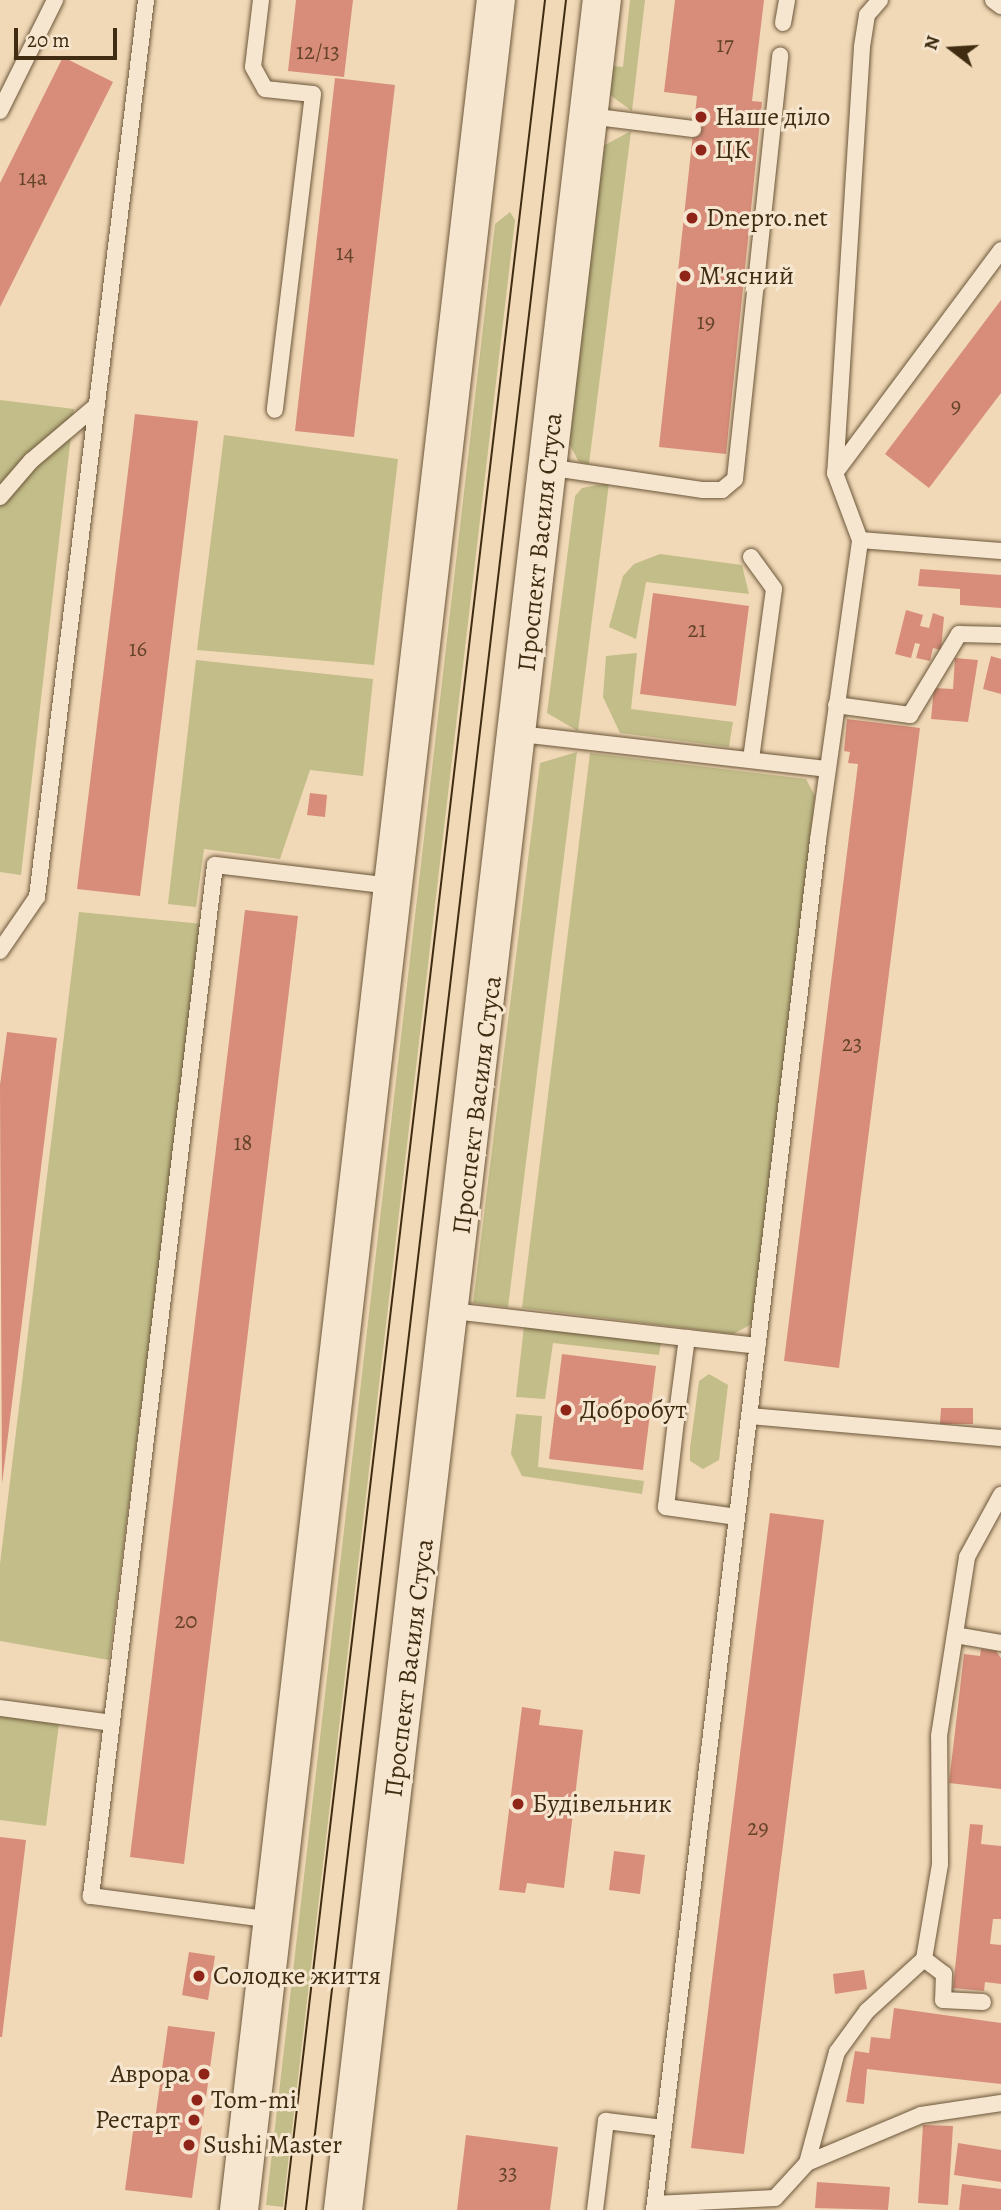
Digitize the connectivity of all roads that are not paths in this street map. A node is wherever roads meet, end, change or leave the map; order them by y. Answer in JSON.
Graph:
{"nodes":[{"id":1,"x":55,"y":0,"type":"edge"},
{"id":2,"x":146,"y":0,"type":"edge"},
{"id":3,"x":261,"y":0,"type":"edge"},
{"id":4,"x":496,"y":0,"type":"edge"},
{"id":5,"x":602,"y":0,"type":"edge"},
{"id":6,"x":787,"y":0,"type":"edge"},
{"id":7,"x":880,"y":0,"type":"edge"},
{"id":8,"x":993,"y":0,"type":"edge"},
{"id":9,"x":1001,"y":6,"type":"edge"},
{"id":10,"x":783,"y":23,"type":"dead end"},
{"id":11,"x":780,"y":55,"type":"dead end"},
{"id":12,"x":0,"y":111,"type":"edge"},
{"id":13,"x":589,"y":116,"type":"junction"},
{"id":14,"x":693,"y":129,"type":"dead end"},
{"id":15,"x":1001,"y":250,"type":"edge"},
{"id":16,"x":97,"y":405,"type":"junction"},
{"id":17,"x":275,"y":410,"type":"dead end"},
{"id":18,"x":547,"y":467,"type":"junction"},
{"id":19,"x":835,"y":473,"type":"junction"},
{"id":20,"x":0,"y":497,"type":"edge"},
{"id":21,"x":860,"y":540,"type":"junction"},
{"id":22,"x":1001,"y":551,"type":"edge"},
{"id":23,"x":751,"y":557,"type":"dead end"},
{"id":24,"x":1001,"y":635,"type":"edge"},
{"id":25,"x":836,"y":705,"type":"junction"},
{"id":26,"x":520,"y":734,"type":"junction"},
{"id":27,"x":751,"y":759,"type":"junction"},
{"id":28,"x":827,"y":769,"type":"junction"},
{"id":29,"x":393,"y":886,"type":"junction"},
{"id":30,"x":0,"y":951,"type":"edge"},
{"id":31,"x":453,"y":1311,"type":"junction"},
{"id":32,"x":687,"y":1338,"type":"junction"},
{"id":33,"x":758,"y":1346,"type":"junction"},
{"id":34,"x":749,"y":1416,"type":"junction"},
{"id":35,"x":1001,"y":1438,"type":"edge"},
{"id":36,"x":1001,"y":1495,"type":"edge"},
{"id":37,"x":737,"y":1517,"type":"junction"},
{"id":38,"x":955,"y":1636,"type":"junction"},
{"id":39,"x":1001,"y":1643,"type":"edge"},
{"id":40,"x":0,"y":1708,"type":"edge"},
{"id":41,"x":112,"y":1723,"type":"junction"},
{"id":42,"x":273,"y":1920,"type":"junction"},
{"id":43,"x":924,"y":1959,"type":"junction"},
{"id":44,"x":983,"y":2002,"type":"dead end"},
{"id":45,"x":1001,"y":2104,"type":"edge"},
{"id":46,"x":664,"y":2128,"type":"junction"},
{"id":47,"x":807,"y":2163,"type":"junction"},
{"id":48,"x":654,"y":2207,"type":"edge"},
{"id":49,"x":239,"y":2210,"type":"edge"},
{"id":50,"x":343,"y":2210,"type":"edge"},
{"id":51,"x":595,"y":2210,"type":"edge"}],
"edges":[{"from":1,"to":12,"type":"lane"},
{"from":2,"to":16,"type":"lane"},
{"from":3,"to":17,"type":"lane"},
{"from":4,"to":29,"type":"street"},
{"from":5,"to":13,"type":"street","name":"Проспект Василя Стуса"},
{"from":6,"to":10,"type":"lane"},
{"from":7,"to":19,"type":"lane"},
{"from":8,"to":9,"type":"lane"},
{"from":11,"to":18,"type":"lane"},
{"from":13,"to":14,"type":"lane"},
{"from":13,"to":18,"type":"street","name":"Проспект Василя Стуса"},
{"from":15,"to":19,"type":"lane"},
{"from":16,"to":20,"type":"lane"},
{"from":16,"to":30,"type":"lane"},
{"from":18,"to":26,"type":"street","name":"Проспект Василя Стуса"},
{"from":19,"to":21,"type":"lane"},
{"from":21,"to":22,"type":"lane"},
{"from":21,"to":25,"type":"lane"},
{"from":23,"to":27,"type":"lane"},
{"from":24,"to":25,"type":"lane"},
{"from":25,"to":28,"type":"lane"},
{"from":26,"to":27,"type":"lane"},
{"from":26,"to":31,"type":"street","name":"Проспект Василя Стуса"},
{"from":27,"to":28,"type":"lane"},
{"from":28,"to":33,"type":"lane"},
{"from":29,"to":41,"type":"lane"},
{"from":29,"to":42,"type":"street"},
{"from":31,"to":32,"type":"lane"},
{"from":31,"to":50,"type":"street","name":"Проспект Василя Стуса"},
{"from":32,"to":33,"type":"lane"},
{"from":32,"to":37,"type":"lane"},
{"from":33,"to":34,"type":"lane"},
{"from":34,"to":35,"type":"lane"},
{"from":34,"to":37,"type":"lane"},
{"from":36,"to":38,"type":"lane"},
{"from":37,"to":46,"type":"lane"},
{"from":38,"to":39,"type":"lane"},
{"from":38,"to":43,"type":"lane"},
{"from":40,"to":41,"type":"lane"},
{"from":41,"to":42,"type":"lane"},
{"from":42,"to":49,"type":"street"},
{"from":43,"to":44,"type":"lane"},
{"from":43,"to":47,"type":"lane"},
{"from":45,"to":47,"type":"lane"},
{"from":46,"to":48,"type":"lane"},
{"from":46,"to":51,"type":"lane"},
{"from":47,"to":48,"type":"lane"}]}
